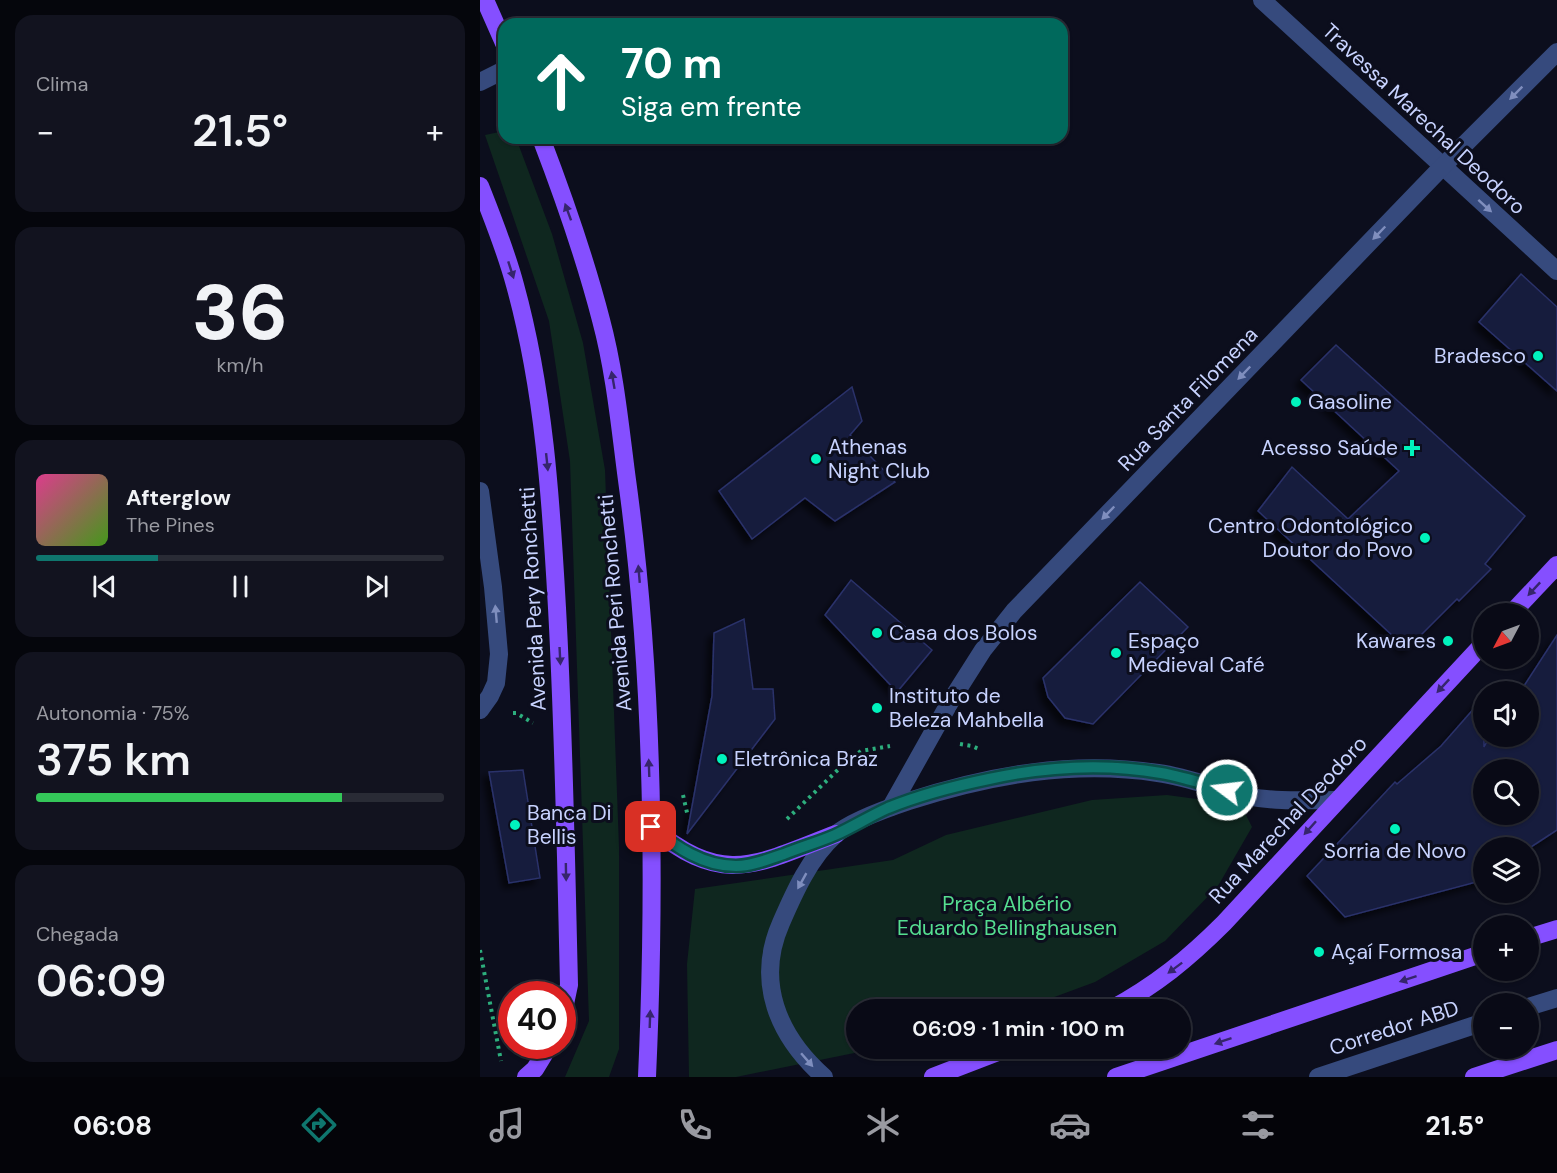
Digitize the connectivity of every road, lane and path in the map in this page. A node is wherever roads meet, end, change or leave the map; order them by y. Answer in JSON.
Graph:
{"nodes":[{"id":1,"x":484,"y":0,"type":"edge"},
{"id":2,"x":1262,"y":0,"type":"edge"},
{"id":3,"x":498,"y":30,"type":"edge"},
{"id":4,"x":1557,"y":52,"type":"edge"},
{"id":5,"x":498,"y":73,"type":"edge"},
{"id":6,"x":480,"y":82,"type":"edge"},
{"id":7,"x":543,"y":144,"type":"edge"},
{"id":8,"x":1442,"y":167,"type":"junction"},
{"id":9,"x":480,"y":186,"type":"edge"},
{"id":10,"x":1557,"y":271,"type":"edge"},
{"id":11,"x":480,"y":491,"type":"edge"},
{"id":12,"x":1557,"y":565,"type":"edge"},
{"id":13,"x":1521,"y":603,"type":"edge"},
{"id":14,"x":1473,"y":655,"type":"edge"},
{"id":15,"x":480,"y":710,"type":"edge"},
{"id":16,"x":505,"y":714,"type":"dead end"},
{"id":17,"x":928,"y":743,"type":"junction"},
{"id":18,"x":563,"y":744,"type":"junction"},
{"id":19,"x":989,"y":779,"type":"junction"},
{"id":20,"x":682,"y":792,"type":"dead end"},
{"id":21,"x":1336,"y":800,"type":"junction"},
{"id":22,"x":891,"y":807,"type":"junction"},
{"id":23,"x":780,"y":825,"type":"dead end"},
{"id":24,"x":692,"y":826,"type":"dead end"},
{"id":25,"x":651,"y":827,"type":"junction"},
{"id":26,"x":836,"y":834,"type":"junction"},
{"id":27,"x":1557,"y":929,"type":"edge"},
{"id":28,"x":1539,"y":935,"type":"edge"},
{"id":29,"x":480,"y":950,"type":"edge"},
{"id":30,"x":1473,"y":957,"type":"edge"},
{"id":31,"x":569,"y":981,"type":"edge"},
{"id":32,"x":1557,"y":998,"type":"edge"},
{"id":33,"x":1129,"y":999,"type":"edge"},
{"id":34,"x":1539,"y":1004,"type":"edge"},
{"id":35,"x":1473,"y":1026,"type":"edge"},
{"id":36,"x":1557,"y":1050,"type":"edge"},
{"id":37,"x":540,"y":1059,"type":"edge"},
{"id":38,"x":980,"y":1059,"type":"edge"},
{"id":39,"x":502,"y":1066,"type":"dead end"},
{"id":40,"x":530,"y":1073,"type":"edge"},
{"id":41,"x":647,"y":1077,"type":"edge"},
{"id":42,"x":824,"y":1077,"type":"edge"},
{"id":43,"x":933,"y":1077,"type":"edge"},
{"id":44,"x":1116,"y":1077,"type":"edge"},
{"id":45,"x":1318,"y":1077,"type":"edge"},
{"id":46,"x":1474,"y":1077,"type":"edge"}],
"edges":[{"from":1,"to":3,"type":"main road"},
{"from":2,"to":8,"type":"street","name":"Travessa Marechal Deodoro"},
{"from":4,"to":8,"type":"street","name":"Rua Santa Filomena","one_way":true},
{"from":5,"to":6,"type":"street"},
{"from":25,"to":7,"type":"main road","name":"Avenida Peri Ronchetti","one_way":true},
{"from":8,"to":10,"type":"street","name":"Travessa Marechal Deodoro","one_way":true},
{"from":8,"to":17,"type":"street","name":"Rua Santa Filomena","one_way":true},
{"from":9,"to":18,"type":"main road","name":"Avenida Pery Ronchetti","one_way":true},
{"from":15,"to":11,"type":"street","one_way":true},
{"from":12,"to":13,"type":"main road","one_way":true},
{"from":14,"to":21,"type":"main road","name":"Rua Marechal Deodoro","one_way":true},
{"from":16,"to":18,"type":"path"},
{"from":17,"to":19,"type":"path"},
{"from":17,"to":22,"type":"street","name":"Rua Santa Filomena"},
{"from":17,"to":23,"type":"path"},
{"from":18,"to":31,"type":"main road","name":"Avenida Pery Ronchetti","one_way":true},
{"from":19,"to":21,"type":"street"},
{"from":19,"to":22,"type":"street"},
{"from":20,"to":24,"type":"path"},
{"from":21,"to":33,"type":"main road","name":"Rua Marechal Deodoro","one_way":true},
{"from":22,"to":26,"type":"street"},
{"from":25,"to":26,"type":"main road"},
{"from":41,"to":25,"type":"main road","name":"Avenida Peri Ronchetti","one_way":true},
{"from":26,"to":42,"type":"street","one_way":true},
{"from":27,"to":28,"type":"main road"},
{"from":29,"to":39,"type":"path"},
{"from":30,"to":44,"type":"main road","one_way":true},
{"from":32,"to":34,"type":"street"},
{"from":35,"to":45,"type":"street","name":"Corredor ABD"},
{"from":36,"to":46,"type":"main road"},
{"from":37,"to":40,"type":"main road"},
{"from":38,"to":43,"type":"main road"}]}
